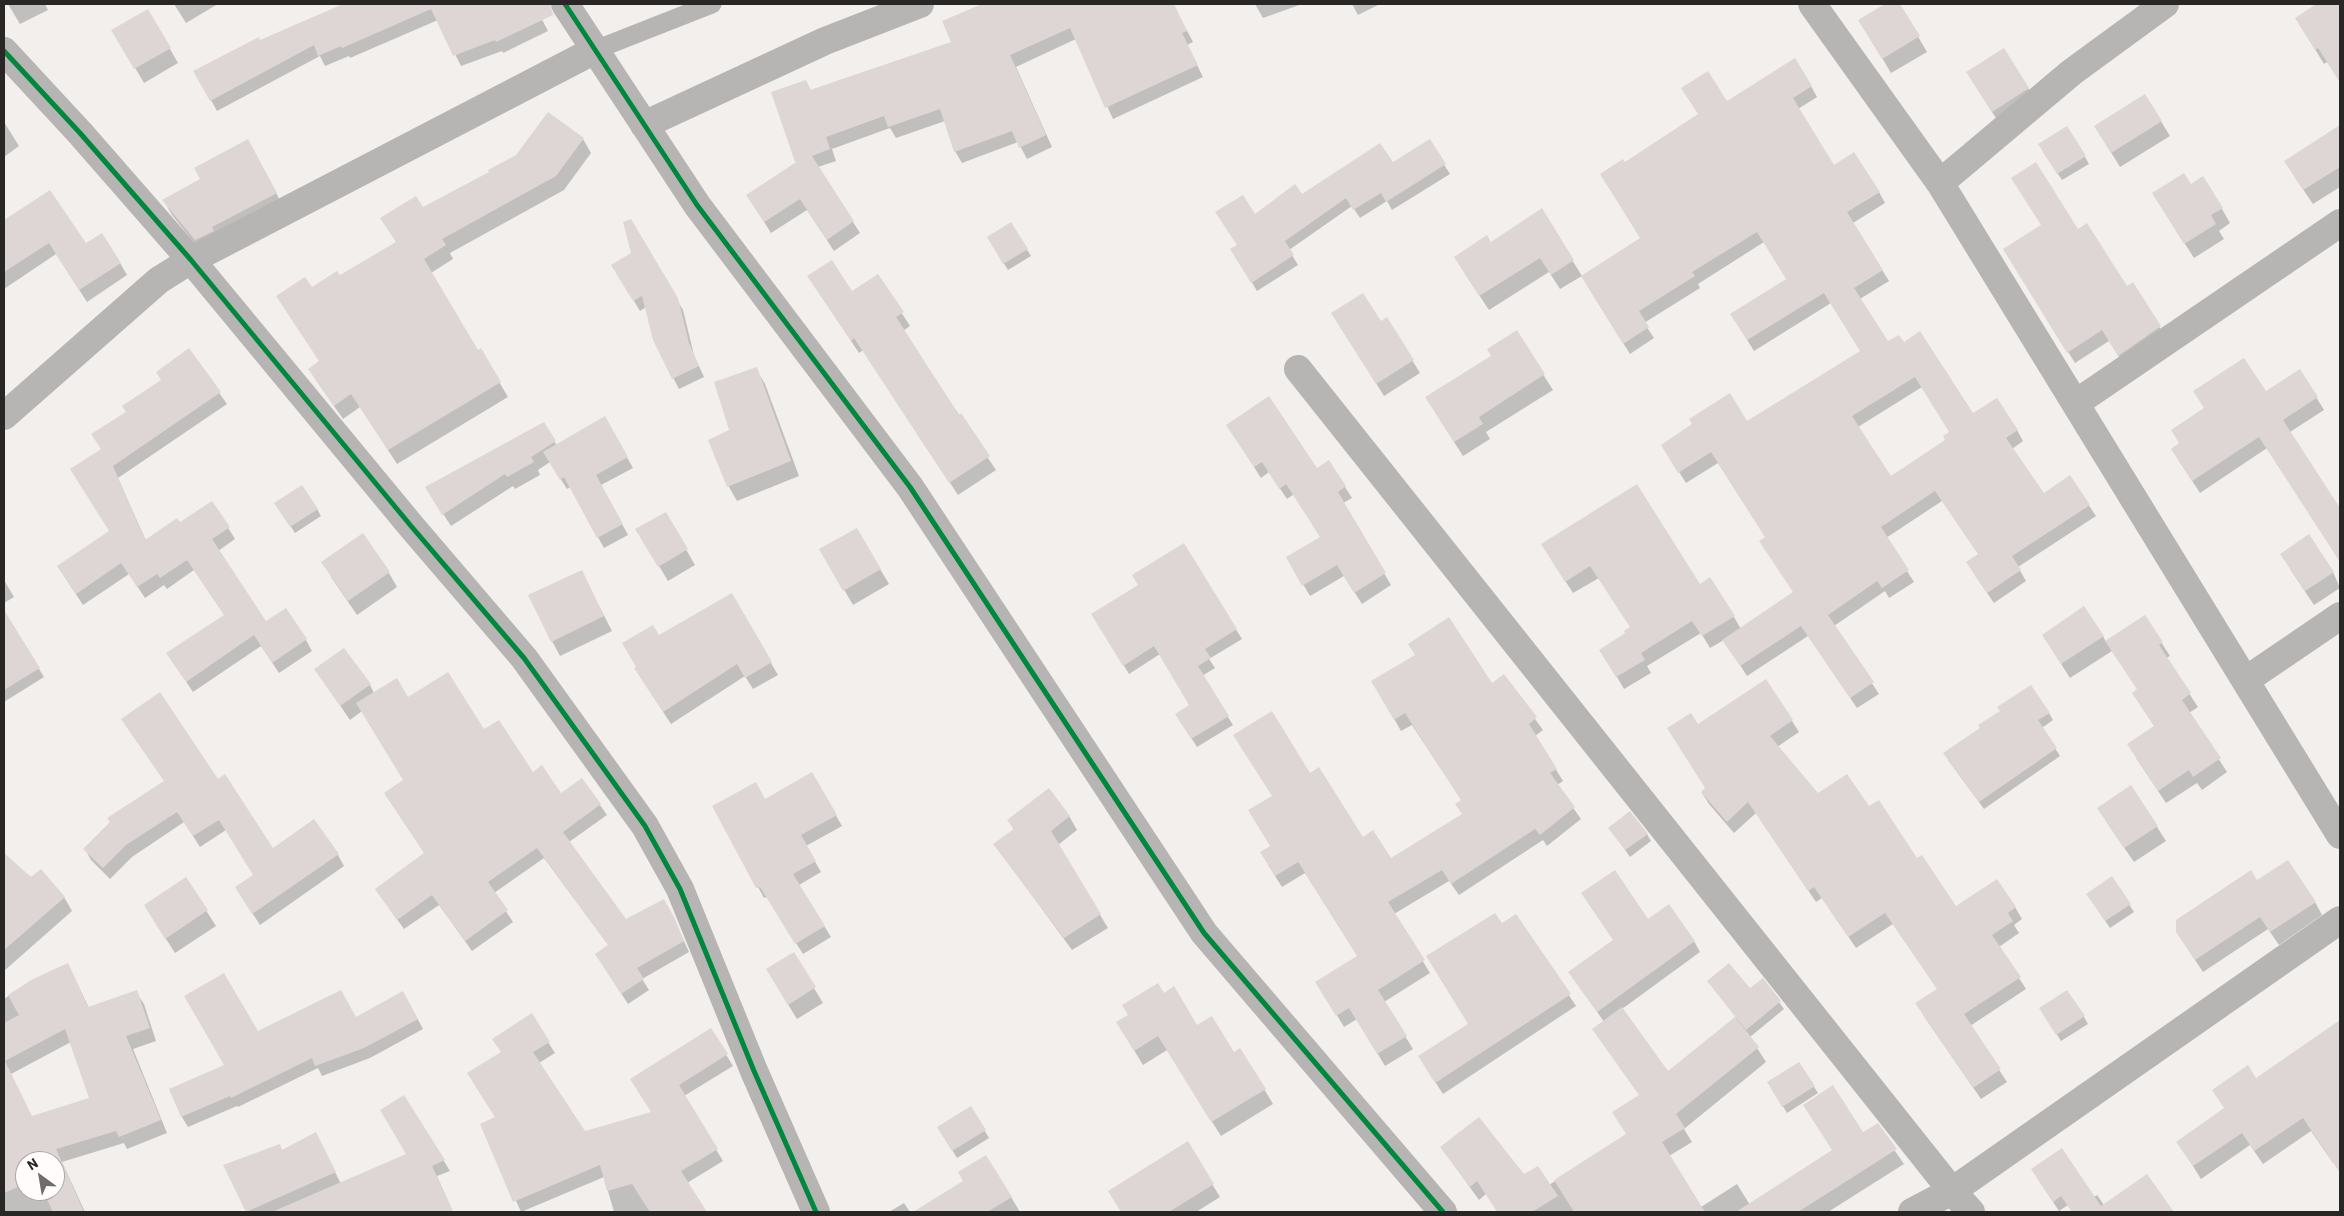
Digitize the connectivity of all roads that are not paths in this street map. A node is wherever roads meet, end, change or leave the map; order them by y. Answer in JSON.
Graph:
{"nodes":[{"id":1,"x":564,"y":4,"type":"edge"},
{"id":2,"x":712,"y":4,"type":"edge"},
{"id":3,"x":920,"y":4,"type":"edge"},
{"id":4,"x":1812,"y":4,"type":"edge"},
{"id":5,"x":2165,"y":4,"type":"edge"},
{"id":6,"x":595,"y":50,"type":"junction"},
{"id":7,"x":4,"y":51,"type":"edge"},
{"id":8,"x":644,"y":125,"type":"junction"},
{"id":9,"x":1940,"y":183,"type":"junction"},
{"id":10,"x":2340,"y":223,"type":"edge"},
{"id":11,"x":191,"y":260,"type":"junction"},
{"id":12,"x":1298,"y":369,"type":"dead end"},
{"id":13,"x":2076,"y":403,"type":"junction"},
{"id":14,"x":4,"y":416,"type":"edge"},
{"id":15,"x":2340,"y":616,"type":"edge"},
{"id":16,"x":2246,"y":680,"type":"junction"},
{"id":17,"x":2340,"y":835,"type":"edge"},
{"id":18,"x":2340,"y":920,"type":"edge"},
{"id":19,"x":1952,"y":1191,"type":"junction"},
{"id":20,"x":816,"y":1212,"type":"edge"},
{"id":21,"x":1443,"y":1212,"type":"edge"},
{"id":22,"x":1912,"y":1212,"type":"edge"},
{"id":23,"x":1971,"y":1212,"type":"edge"}],
"edges":[{"from":1,"to":6,"type":"street"},
{"from":2,"to":6,"type":"lane"},
{"from":3,"to":8,"type":"street"},
{"from":4,"to":9,"type":"street"},
{"from":5,"to":9,"type":"street"},
{"from":6,"to":8,"type":"street"},
{"from":6,"to":11,"type":"street"},
{"from":7,"to":11,"type":"street"},
{"from":8,"to":21,"type":"street"},
{"from":9,"to":13,"type":"street"},
{"from":10,"to":13,"type":"street"},
{"from":11,"to":14,"type":"street"},
{"from":11,"to":20,"type":"street"},
{"from":12,"to":19,"type":"street"},
{"from":13,"to":16,"type":"street"},
{"from":15,"to":16,"type":"street"},
{"from":16,"to":17,"type":"street"},
{"from":18,"to":19,"type":"street"},
{"from":19,"to":22,"type":"street"},
{"from":19,"to":23,"type":"street"}]}
